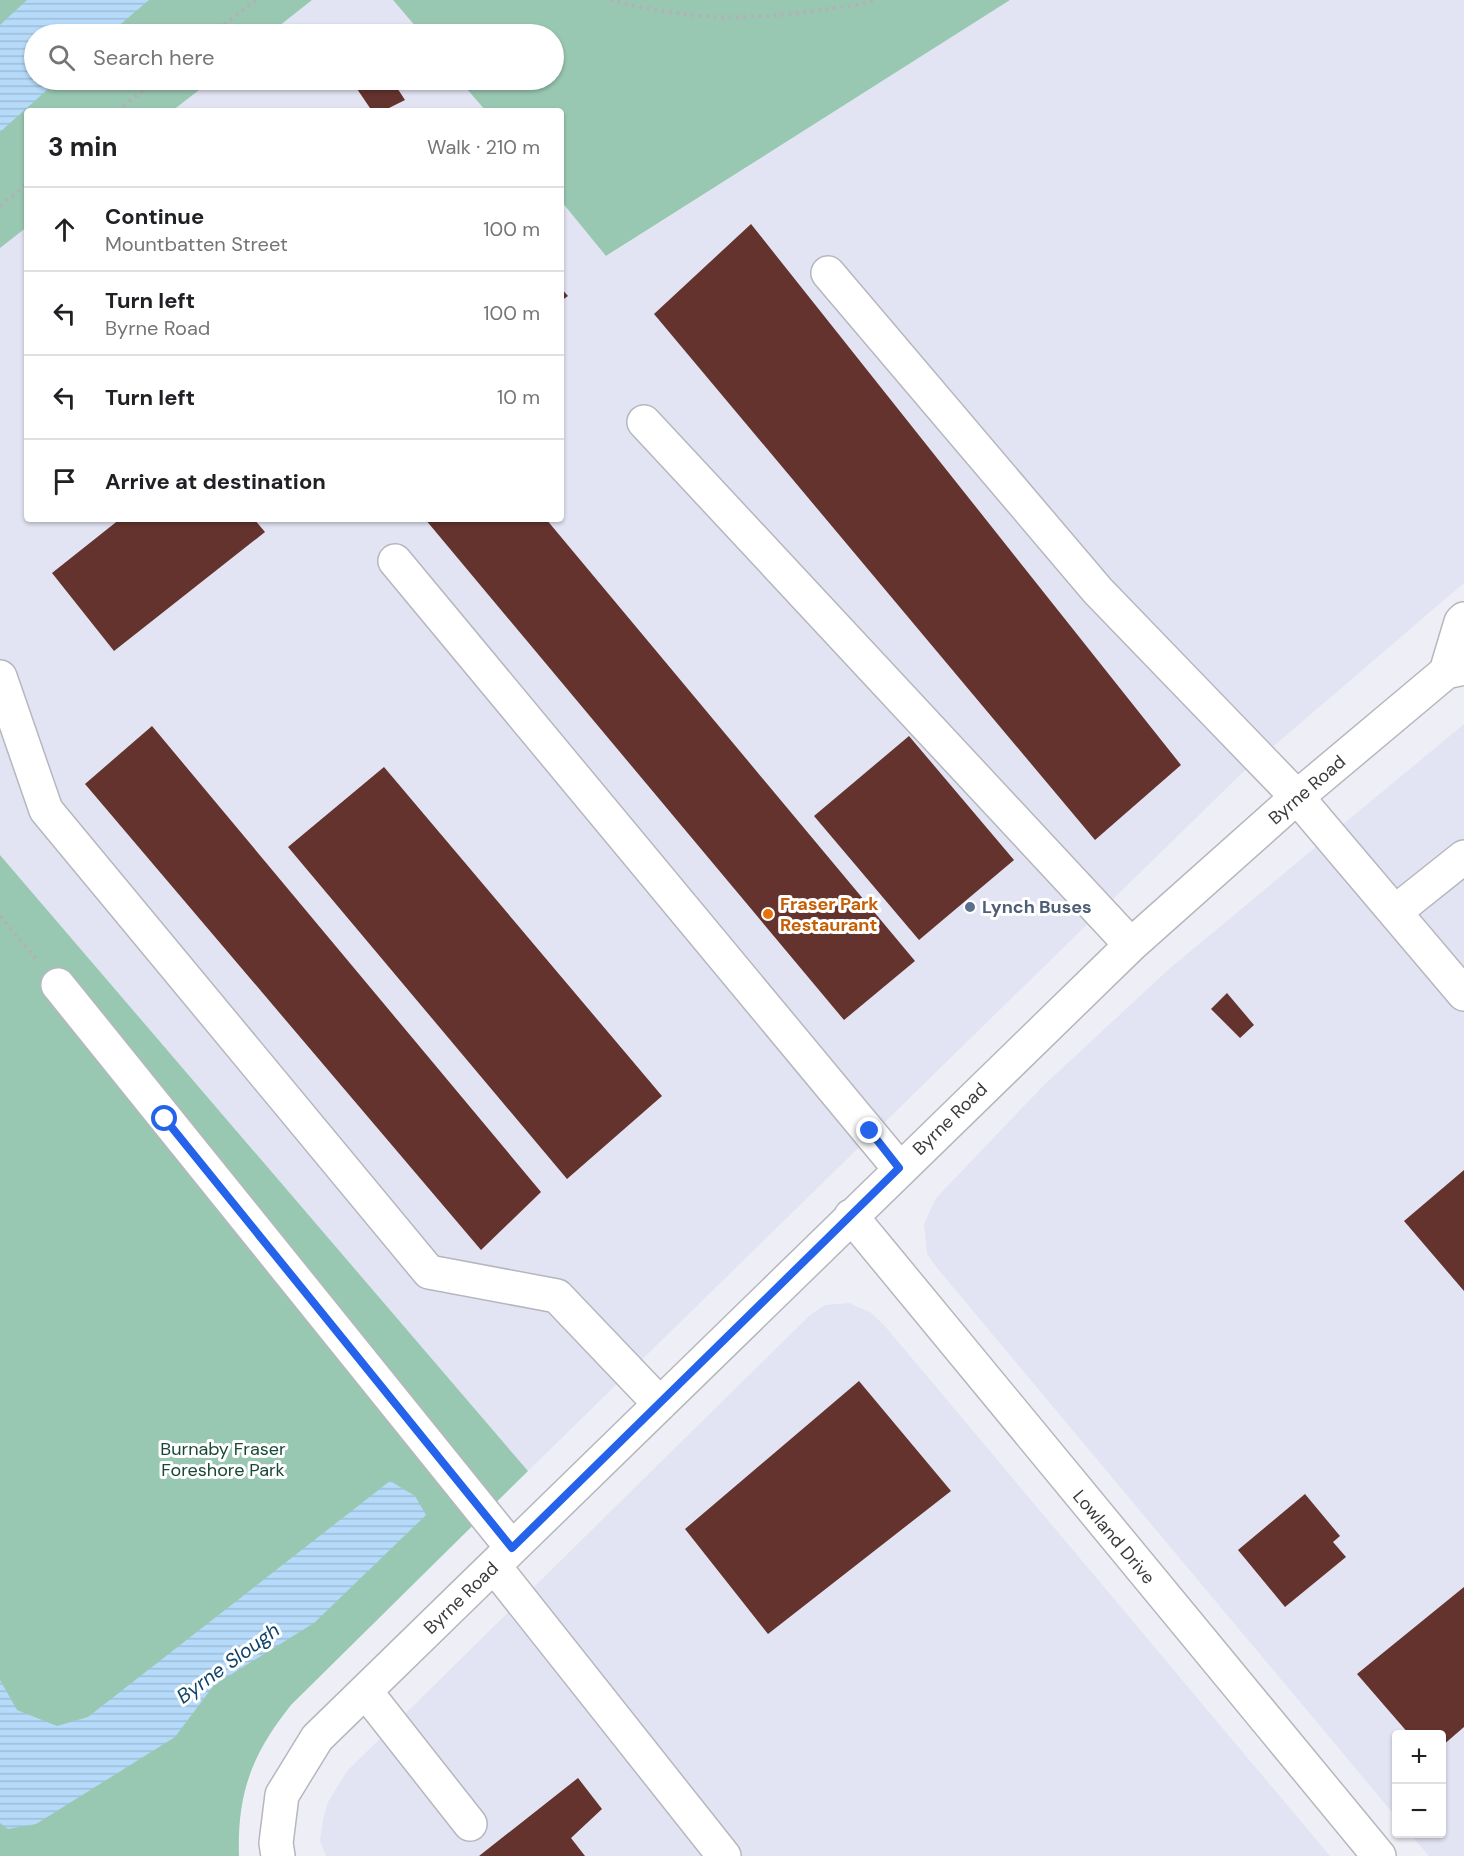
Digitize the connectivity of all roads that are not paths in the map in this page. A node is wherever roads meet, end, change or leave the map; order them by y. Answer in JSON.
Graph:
{"nodes":[{"id":1,"x":828,"y":273,"type":"dead end"},
{"id":2,"x":644,"y":422,"type":"dead end"},
{"id":3,"x":395,"y":561,"type":"dead end"},
{"id":4,"x":1464,"y":619,"type":"edge"},
{"id":5,"x":1455,"y":670,"type":"edge"},
{"id":6,"x":0,"y":677,"type":"edge"},
{"id":7,"x":1297,"y":797,"type":"junction"},
{"id":8,"x":1464,"y":857,"type":"edge"},
{"id":9,"x":1395,"y":912,"type":"junction"},
{"id":10,"x":1131,"y":945,"type":"junction"},
{"id":11,"x":58,"y":985,"type":"road end"},
{"id":12,"x":1464,"y":994,"type":"edge"},
{"id":13,"x":899,"y":1168,"type":"junction"},
{"id":14,"x":851,"y":1216,"type":"junction"},
{"id":15,"x":660,"y":1404,"type":"junction"},
{"id":16,"x":503,"y":1557,"type":"junction"},
{"id":17,"x":366,"y":1692,"type":"junction"},
{"id":18,"x":470,"y":1824,"type":"dead end"},
{"id":19,"x":278,"y":1856,"type":"edge"},
{"id":20,"x":724,"y":1856,"type":"edge"},
{"id":21,"x":1379,"y":1856,"type":"edge"}],
"edges":[{"from":1,"to":7,"type":"street"},
{"from":2,"to":10,"type":"street"},
{"from":3,"to":13,"type":"street"},
{"from":4,"to":5,"type":"street","name":"Byrne Road"},
{"from":5,"to":7,"type":"street","name":"Byrne Road"},
{"from":6,"to":15,"type":"street"},
{"from":7,"to":9,"type":"street"},
{"from":7,"to":10,"type":"street","name":"Byrne Road"},
{"from":8,"to":9,"type":"street"},
{"from":9,"to":12,"type":"street"},
{"from":10,"to":13,"type":"street","name":"Byrne Road"},
{"from":11,"to":16,"type":"street"},
{"from":13,"to":14,"type":"street","name":"Byrne Road"},
{"from":14,"to":15,"type":"street","name":"Byrne Road"},
{"from":14,"to":21,"type":"street","name":"Lowland Drive"},
{"from":15,"to":16,"type":"street","name":"Byrne Road"},
{"from":16,"to":17,"type":"street","name":"Byrne Road"},
{"from":16,"to":20,"type":"street"},
{"from":17,"to":18,"type":"street"},
{"from":17,"to":19,"type":"street","name":"Byrne Road"}]}
